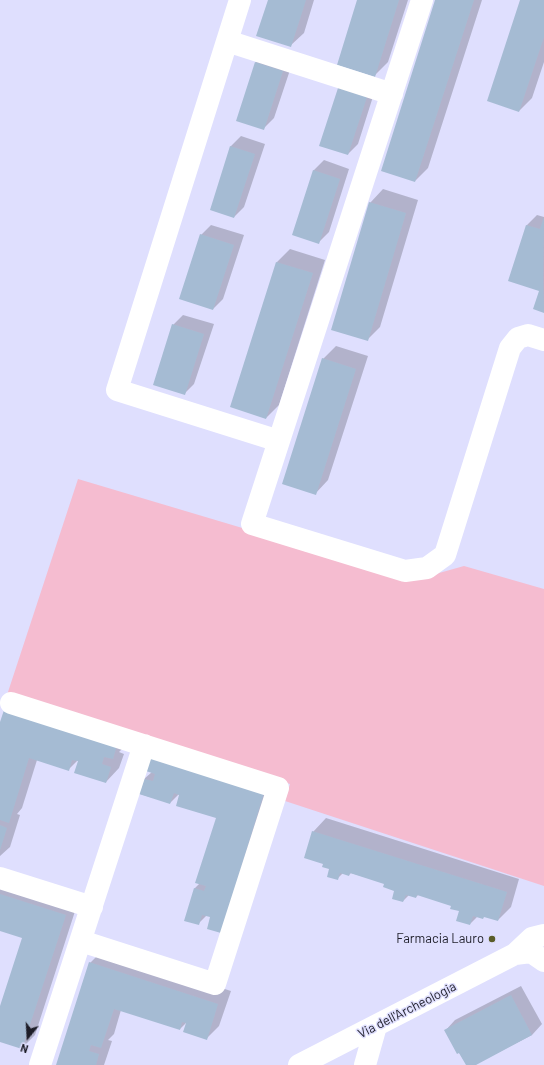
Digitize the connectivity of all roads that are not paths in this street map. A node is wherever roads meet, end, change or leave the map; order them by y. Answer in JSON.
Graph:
{"nodes":[{"id":1,"x":240,"y":0,"type":"edge"},
{"id":2,"x":422,"y":0,"type":"edge"},
{"id":3,"x":228,"y":41,"type":"junction"},
{"id":4,"x":392,"y":94,"type":"junction"},
{"id":5,"x":544,"y":340,"type":"edge"},
{"id":6,"x":279,"y":441,"type":"junction"},
{"id":7,"x":11,"y":703,"type":"dead end"},
{"id":8,"x":144,"y":745,"type":"junction"},
{"id":9,"x":0,"y":878,"type":"edge"},
{"id":10,"x":92,"y":908,"type":"junction"},
{"id":11,"x":81,"y":941,"type":"junction"},
{"id":12,"x":536,"y":946,"type":"edge"},
{"id":13,"x":376,"y":1026,"type":"junction"},
{"id":14,"x":40,"y":1065,"type":"edge"},
{"id":15,"x":299,"y":1065,"type":"edge"},
{"id":16,"x":365,"y":1065,"type":"edge"}],
"edges":[{"from":1,"to":3,"type":"street"},
{"from":2,"to":4,"type":"street"},
{"from":3,"to":4,"type":"street"},
{"from":3,"to":6,"type":"street"},
{"from":4,"to":6,"type":"street"},
{"from":5,"to":6,"type":"street"},
{"from":7,"to":8,"type":"street"},
{"from":8,"to":10,"type":"street"},
{"from":8,"to":11,"type":"street"},
{"from":9,"to":10,"type":"street"},
{"from":10,"to":11,"type":"street"},
{"from":11,"to":14,"type":"street"},
{"from":12,"to":13,"type":"street","name":"Via dell'Archeologia"},
{"from":13,"to":15,"type":"street","name":"Via dell'Archeologia"},
{"from":13,"to":16,"type":"street"}]}
